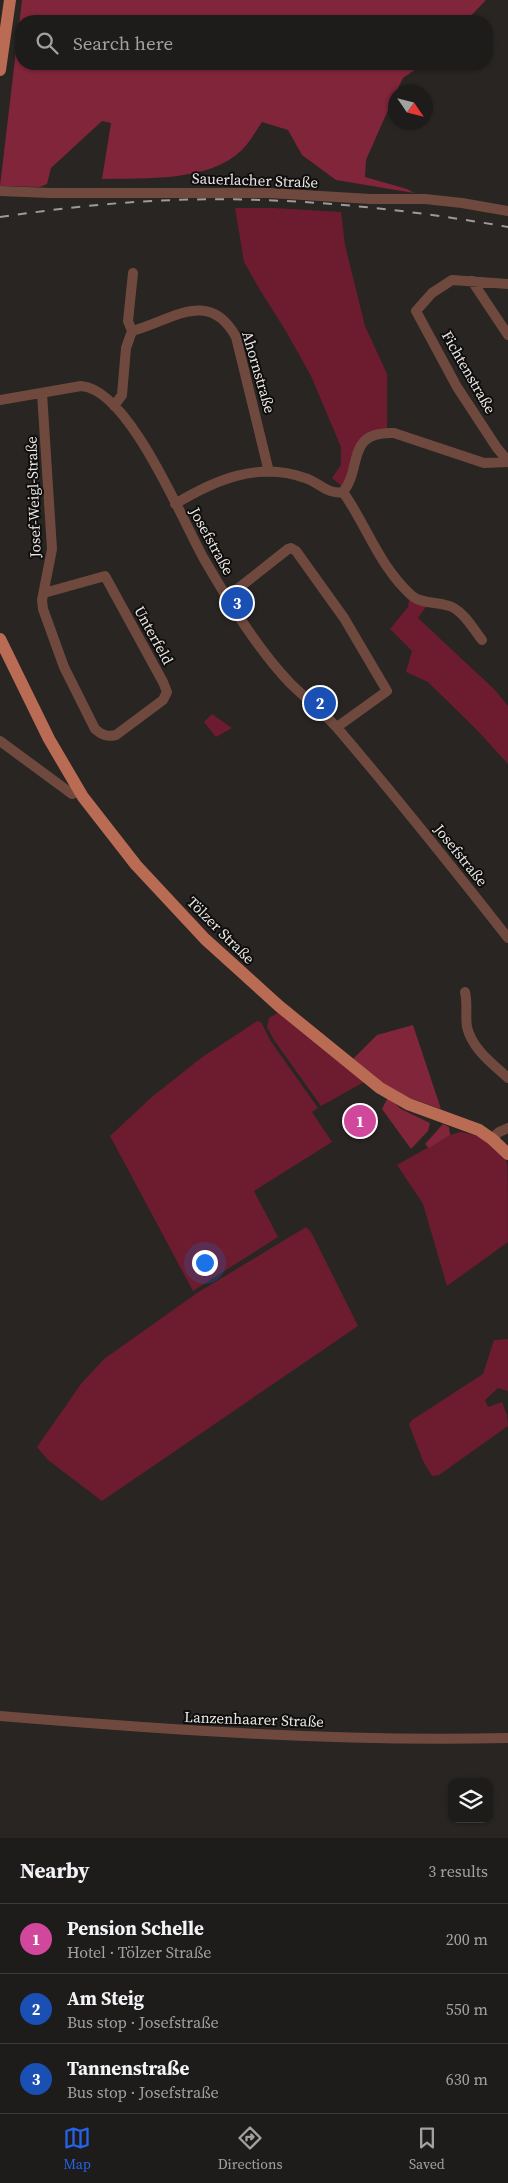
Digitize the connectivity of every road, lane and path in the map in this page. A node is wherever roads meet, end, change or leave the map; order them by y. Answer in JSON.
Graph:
{"nodes":[{"id":1,"x":10,"y":0,"type":"edge"},
{"id":2,"x":0,"y":70,"type":"edge"},
{"id":3,"x":0,"y":191,"type":"edge"},
{"id":4,"x":508,"y":211,"type":"edge"},
{"id":5,"x":133,"y":273,"type":"dead end"},
{"id":6,"x":472,"y":281,"type":"junction"},
{"id":7,"x":508,"y":284,"type":"edge"},
{"id":8,"x":132,"y":331,"type":"junction"},
{"id":9,"x":508,"y":335,"type":"edge"},
{"id":10,"x":42,"y":393,"type":"junction"},
{"id":11,"x":0,"y":400,"type":"edge"},
{"id":12,"x":114,"y":406,"type":"junction"},
{"id":13,"x":497,"y":448,"type":"junction"},
{"id":14,"x":508,"y":462,"type":"edge"},
{"id":15,"x":484,"y":463,"type":"junction"},
{"id":16,"x":269,"y":472,"type":"junction"},
{"id":17,"x":343,"y":492,"type":"junction"},
{"id":18,"x":175,"y":504,"type":"junction"},
{"id":19,"x":44,"y":593,"type":"junction"},
{"id":20,"x":226,"y":598,"type":"junction"},
{"id":21,"x":0,"y":639,"type":"edge"},
{"id":22,"x":482,"y":640,"type":"dead end"},
{"id":23,"x":337,"y":727,"type":"junction"},
{"id":24,"x":101,"y":735,"type":"joint"},
{"id":25,"x":0,"y":741,"type":"edge"},
{"id":26,"x":79,"y":792,"type":"junction"},
{"id":27,"x":508,"y":938,"type":"edge"},
{"id":28,"x":465,"y":992,"type":"dead end"},
{"id":29,"x":508,"y":1078,"type":"edge"},
{"id":30,"x":508,"y":1128,"type":"edge"},
{"id":31,"x":492,"y":1138,"type":"junction"},
{"id":32,"x":508,"y":1154,"type":"edge"},
{"id":33,"x":0,"y":1716,"type":"edge"},
{"id":34,"x":508,"y":1738,"type":"edge"}],
"edges":[{"from":1,"to":2,"type":"main road"},
{"from":3,"to":4,"type":"street","name":"Sauerlacher Straße"},
{"from":5,"to":8,"type":"street"},
{"from":6,"to":7,"type":"street"},
{"from":6,"to":9,"type":"street"},
{"from":6,"to":13,"type":"street","name":"Fichtenstraße"},
{"from":8,"to":12,"type":"street"},
{"from":8,"to":16,"type":"street","name":"Ahornstraße"},
{"from":10,"to":11,"type":"street","name":"Josefstraße"},
{"from":10,"to":12,"type":"street","name":"Josefstraße"},
{"from":10,"to":19,"type":"street","name":"Josef-Weigl-Straße"},
{"from":12,"to":18,"type":"street","name":"Josefstraße"},
{"from":13,"to":14,"type":"street","name":"Fichtenstraße"},
{"from":13,"to":15,"type":"street"},
{"from":14,"to":15,"type":"street"},
{"from":15,"to":17,"type":"street"},
{"from":16,"to":17,"type":"street"},
{"from":16,"to":18,"type":"street"},
{"from":17,"to":22,"type":"street"},
{"from":18,"to":20,"type":"street","name":"Josefstraße"},
{"from":19,"to":24,"type":"street","name":"Josef-Weigl-Straße"},
{"from":19,"to":24,"type":"street","name":"Unterfeld"},
{"from":20,"to":23,"type":"street","name":"Josefstraße"},
{"from":20,"to":23,"type":"street"},
{"from":21,"to":26,"type":"main road","name":"Tölzer Straße"},
{"from":23,"to":27,"type":"street","name":"Josefstraße"},
{"from":25,"to":26,"type":"street"},
{"from":26,"to":31,"type":"main road","name":"Tölzer Straße"},
{"from":28,"to":29,"type":"street"},
{"from":30,"to":31,"type":"street"},
{"from":31,"to":32,"type":"main road","name":"Tölzer Straße"},
{"from":33,"to":34,"type":"street","name":"Lanzenhaarer Straße"}]}
